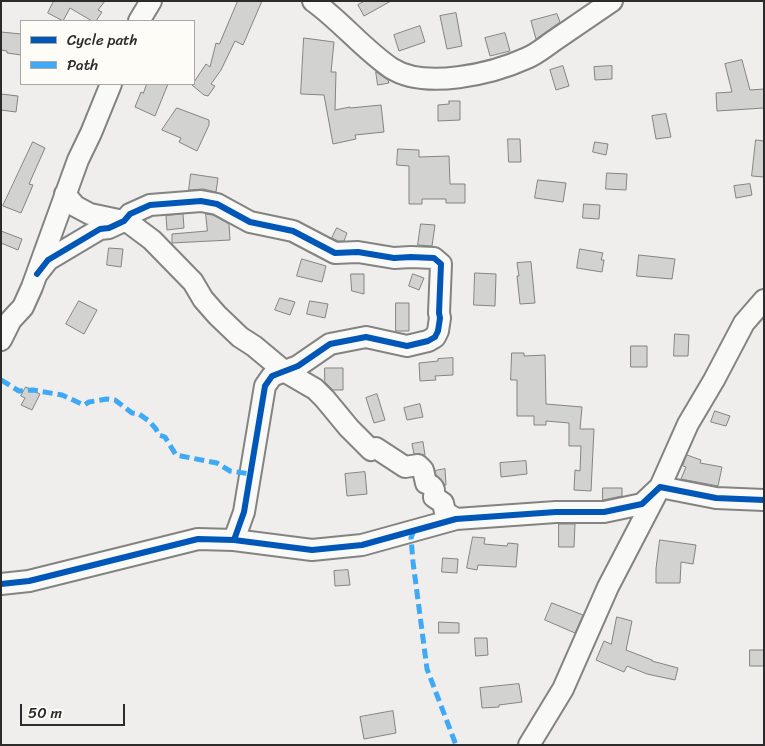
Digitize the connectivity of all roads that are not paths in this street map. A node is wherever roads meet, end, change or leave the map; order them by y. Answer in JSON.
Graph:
{"nodes":[{"id":1,"x":151,"y":1,"type":"edge"},
{"id":2,"x":313,"y":1,"type":"edge"},
{"id":3,"x":612,"y":1,"type":"edge"},
{"id":4,"x":140,"y":20,"type":"edge"},
{"id":5,"x":111,"y":85,"type":"edge"},
{"id":6,"x":65,"y":194,"type":"junction"},
{"id":7,"x":124,"y":221,"type":"junction"},
{"id":8,"x":37,"y":274,"type":"junction"},
{"id":9,"x":764,"y":300,"type":"edge"},
{"id":10,"x":1,"y":340,"type":"edge"},
{"id":11,"x":284,"y":371,"type":"junction"},
{"id":12,"x":660,"y":486,"type":"junction"},
{"id":13,"x":764,"y":500,"type":"edge"},
{"id":14,"x":456,"y":519,"type":"junction"},
{"id":15,"x":234,"y":540,"type":"junction"},
{"id":16,"x":1,"y":584,"type":"edge"},
{"id":17,"x":529,"y":745,"type":"edge"}],
"edges":[{"from":1,"to":4,"type":"street"},
{"from":2,"to":3,"type":"street"},
{"from":5,"to":6,"type":"street"},
{"from":6,"to":7,"type":"street"},
{"from":6,"to":8,"type":"street"},
{"from":7,"to":8,"type":"street"},
{"from":7,"to":11,"type":"street"},
{"from":7,"to":11,"type":"street"},
{"from":8,"to":10,"type":"street"},
{"from":9,"to":12,"type":"street"},
{"from":11,"to":14,"type":"street"},
{"from":11,"to":15,"type":"street"},
{"from":12,"to":13,"type":"street"},
{"from":12,"to":14,"type":"street"},
{"from":12,"to":17,"type":"street"},
{"from":14,"to":15,"type":"street"},
{"from":15,"to":16,"type":"street"}]}
